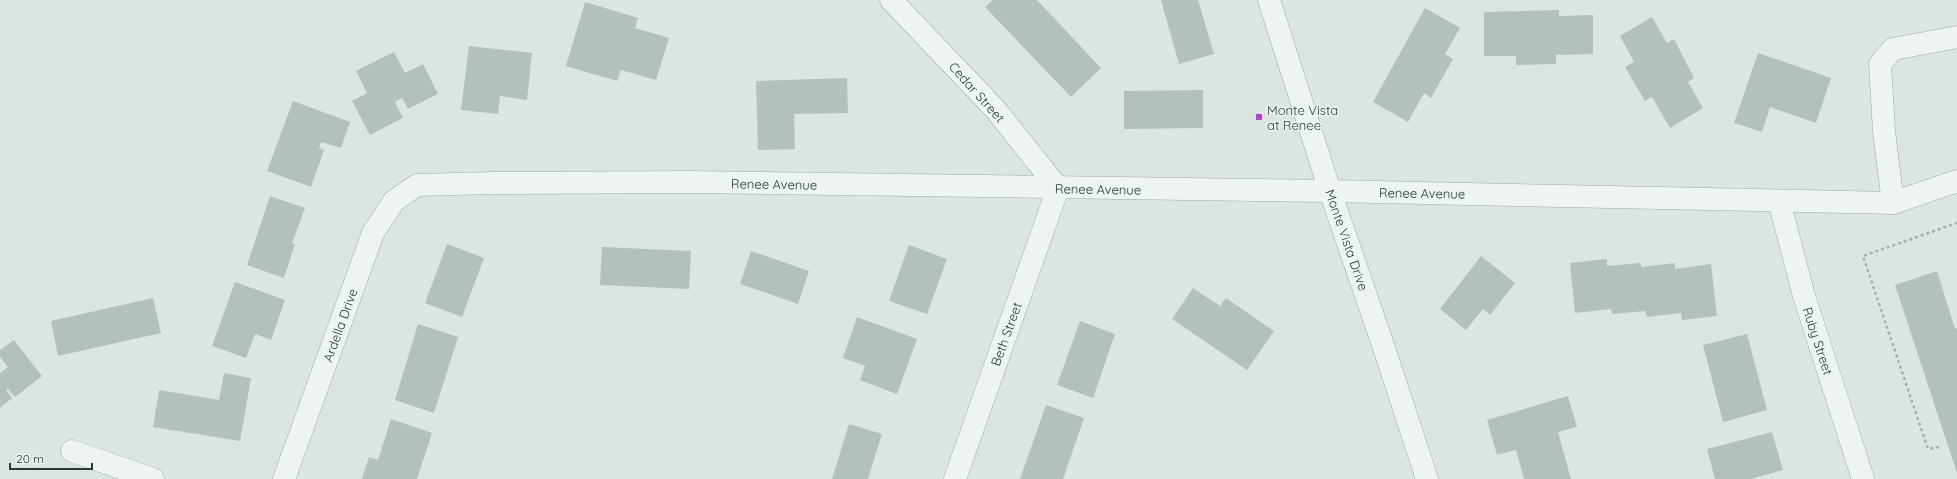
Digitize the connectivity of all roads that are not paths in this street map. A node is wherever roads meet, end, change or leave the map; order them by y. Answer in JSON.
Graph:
{"nodes":[{"id":1,"x":892,"y":0,"type":"edge"},
{"id":2,"x":1269,"y":0,"type":"edge"},
{"id":3,"x":1957,"y":37,"type":"edge"},
{"id":4,"x":1957,"y":181,"type":"edge"},
{"id":5,"x":416,"y":185,"type":"joint"},
{"id":6,"x":1058,"y":188,"type":"junction"},
{"id":7,"x":1330,"y":191,"type":"junction"},
{"id":8,"x":1779,"y":201,"type":"junction"},
{"id":9,"x":1893,"y":203,"type":"junction"},
{"id":10,"x":72,"y":451,"type":"dead end"},
{"id":11,"x":153,"y":479,"type":"edge"},
{"id":12,"x":284,"y":479,"type":"edge"},
{"id":13,"x":955,"y":479,"type":"edge"},
{"id":14,"x":1427,"y":479,"type":"edge"},
{"id":15,"x":1863,"y":479,"type":"edge"}],
"edges":[{"from":1,"to":6,"type":"street","name":"Cedar Street"},
{"from":2,"to":7,"type":"street","name":"Monte Vista Drive"},
{"from":3,"to":9,"type":"street"},
{"from":4,"to":9,"type":"street","name":"Renee Avenue"},
{"from":5,"to":6,"type":"street","name":"Renee Avenue"},
{"from":5,"to":12,"type":"street","name":"Ardella Drive"},
{"from":6,"to":7,"type":"street","name":"Renee Avenue"},
{"from":6,"to":13,"type":"street","name":"Beth Street"},
{"from":7,"to":8,"type":"street","name":"Renee Avenue"},
{"from":7,"to":14,"type":"street","name":"Monte Vista Drive"},
{"from":8,"to":9,"type":"street","name":"Renee Avenue"},
{"from":8,"to":15,"type":"street","name":"Ruby Street"},
{"from":10,"to":11,"type":"street"}]}
